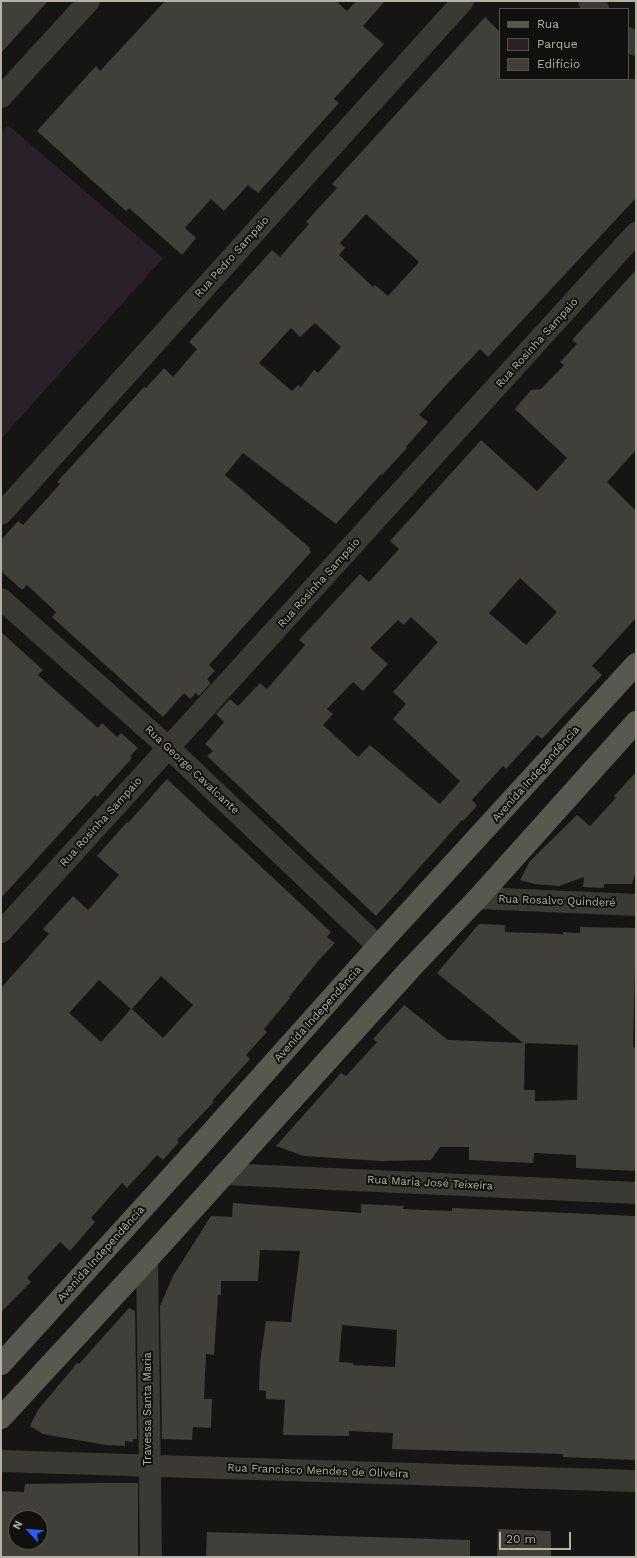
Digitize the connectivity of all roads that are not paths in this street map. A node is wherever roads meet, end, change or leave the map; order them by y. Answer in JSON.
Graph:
{"nodes":[{"id":1,"x":89,"y":1,"type":"edge"},
{"id":2,"x":463,"y":1,"type":"edge"},
{"id":3,"x":589,"y":1,"type":"edge"},
{"id":4,"x":597,"y":8,"type":"edge"},
{"id":5,"x":1,"y":97,"type":"edge"},
{"id":6,"x":636,"y":233,"type":"edge"},
{"id":7,"x":1,"y":514,"type":"edge"},
{"id":8,"x":1,"y":599,"type":"edge"},
{"id":9,"x":636,"y":664,"type":"edge"},
{"id":10,"x":636,"y":722,"type":"edge"},
{"id":11,"x":169,"y":748,"type":"junction"},
{"id":12,"x":478,"y":898,"type":"junction"},
{"id":13,"x":636,"y":905,"type":"edge"},
{"id":14,"x":1,"y":932,"type":"edge"},
{"id":15,"x":378,"y":946,"type":"junction"},
{"id":16,"x":224,"y":1174,"type":"junction"},
{"id":17,"x":636,"y":1192,"type":"edge"},
{"id":18,"x":148,"y":1260,"type":"junction"},
{"id":19,"x":1,"y":1364,"type":"edge"},
{"id":20,"x":1,"y":1418,"type":"edge"},
{"id":21,"x":1,"y":1461,"type":"edge"},
{"id":22,"x":149,"y":1466,"type":"junction"},
{"id":23,"x":636,"y":1481,"type":"edge"},
{"id":24,"x":151,"y":1557,"type":"edge"}],
"edges":[{"from":1,"to":5,"type":"street"},
{"from":2,"to":7,"type":"street","name":"Rua Pedro Sampaio"},
{"from":3,"to":4,"type":"street"},
{"from":6,"to":11,"type":"street","name":"Rua Rosinha Sampaio"},
{"from":8,"to":11,"type":"street","name":"Rua George Cavalcante"},
{"from":9,"to":15,"type":"main road","name":"Avenida Independência"},
{"from":10,"to":12,"type":"main road"},
{"from":11,"to":14,"type":"street","name":"Rua Rosinha Sampaio"},
{"from":11,"to":15,"type":"street","name":"Rua George Cavalcante"},
{"from":12,"to":13,"type":"street","name":"Rua Rosalvo Quinderé"},
{"from":12,"to":16,"type":"main road"},
{"from":15,"to":19,"type":"main road","name":"Avenida Independência"},
{"from":16,"to":17,"type":"street","name":"Rua Maria José Teixeira"},
{"from":16,"to":18,"type":"main road"},
{"from":18,"to":20,"type":"main road"},
{"from":18,"to":22,"type":"street","name":"Travessa Santa Maria"},
{"from":21,"to":22,"type":"street","name":"Rua Francisco Mendes de Oliveira"},
{"from":22,"to":23,"type":"street","name":"Rua Francisco Mendes de Oliveira"},
{"from":22,"to":24,"type":"street","name":"Travessa Santa Maria"}]}
